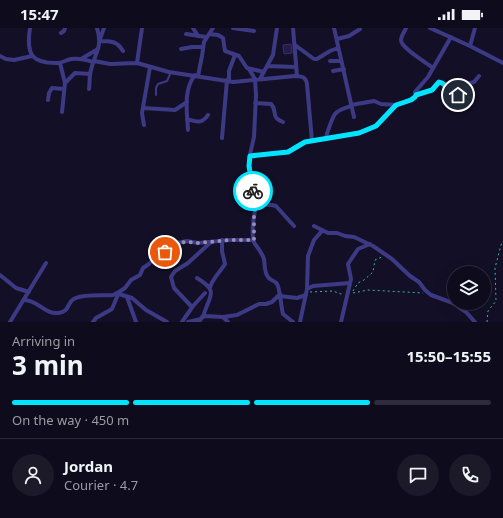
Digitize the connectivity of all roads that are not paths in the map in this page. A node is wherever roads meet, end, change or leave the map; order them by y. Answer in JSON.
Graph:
{"nodes":[{"id":1,"x":30,"y":28,"type":"edge"},
{"id":2,"x":65,"y":28,"type":"edge"},
{"id":3,"x":97,"y":28,"type":"edge"},
{"id":4,"x":104,"y":28,"type":"edge"},
{"id":5,"x":142,"y":28,"type":"edge"},
{"id":6,"x":193,"y":28,"type":"edge"},
{"id":7,"x":213,"y":28,"type":"edge"},
{"id":8,"x":232,"y":28,"type":"edge"},
{"id":9,"x":277,"y":28,"type":"edge"},
{"id":10,"x":293,"y":28,"type":"edge"},
{"id":11,"x":334,"y":28,"type":"edge"},
{"id":12,"x":406,"y":28,"type":"edge"},
{"id":13,"x":430,"y":28,"type":"edge"},
{"id":14,"x":475,"y":28,"type":"edge"},
{"id":15,"x":360,"y":29,"type":"edge"},
{"id":16,"x":254,"y":31,"type":"dead end"},
{"id":17,"x":61,"y":33,"type":"dead end"},
{"id":18,"x":186,"y":34,"type":"dead end"},
{"id":19,"x":198,"y":36,"type":"junction"},
{"id":20,"x":208,"y":36,"type":"junction"},
{"id":21,"x":451,"y":38,"type":"junction"},
{"id":22,"x":337,"y":39,"type":"junction"},
{"id":23,"x":100,"y":40,"type":"junction"},
{"id":24,"x":295,"y":45,"type":"junction"},
{"id":25,"x":470,"y":46,"type":"junction"},
{"id":26,"x":203,"y":47,"type":"junction"},
{"id":27,"x":338,"y":48,"type":"junction"},
{"id":28,"x":98,"y":49,"type":"junction"},
{"id":29,"x":181,"y":49,"type":"dead end"},
{"id":30,"x":123,"y":51,"type":"dead end"},
{"id":31,"x":235,"y":55,"type":"junction"},
{"id":32,"x":0,"y":56,"type":"edge"},
{"id":33,"x":32,"y":56,"type":"junction"},
{"id":34,"x":80,"y":60,"type":"junction"},
{"id":35,"x":94,"y":61,"type":"junction"},
{"id":36,"x":342,"y":61,"type":"junction"},
{"id":37,"x":60,"y":62,"type":"junction"},
{"id":38,"x":330,"y":62,"type":"dead end"},
{"id":39,"x":137,"y":63,"type":"junction"},
{"id":40,"x":503,"y":63,"type":"edge"},
{"id":41,"x":267,"y":66,"type":"junction"},
{"id":42,"x":150,"y":67,"type":"junction"},
{"id":43,"x":296,"y":67,"type":"junction"},
{"id":44,"x":433,"y":68,"type":"junction"},
{"id":45,"x":249,"y":69,"type":"junction"},
{"id":46,"x":344,"y":69,"type":"junction"},
{"id":47,"x":171,"y":72,"type":"junction"},
{"id":48,"x":264,"y":72,"type":"junction"},
{"id":49,"x":333,"y":72,"type":"dead end"},
{"id":50,"x":90,"y":74,"type":"junction"},
{"id":51,"x":183,"y":74,"type":"junction"},
{"id":52,"x":196,"y":75,"type":"junction"},
{"id":53,"x":297,"y":76,"type":"junction"},
{"id":54,"x":478,"y":76,"type":"dead end"},
{"id":55,"x":257,"y":79,"type":"junction"},
{"id":56,"x":228,"y":81,"type":"junction"},
{"id":57,"x":190,"y":82,"type":"junction"},
{"id":58,"x":65,"y":83,"type":"junction"},
{"id":59,"x":64,"y":89,"type":"junction"},
{"id":60,"x":89,"y":89,"type":"dead end"},
{"id":61,"x":156,"y":95,"type":"dead end"},
{"id":62,"x":416,"y":95,"type":"junction"},
{"id":63,"x":48,"y":100,"type":"dead end"},
{"id":64,"x":187,"y":102,"type":"junction"},
{"id":65,"x":255,"y":103,"type":"junction"},
{"id":66,"x":351,"y":105,"type":"junction"},
{"id":67,"x":397,"y":105,"type":"junction"},
{"id":68,"x":143,"y":108,"type":"junction"},
{"id":69,"x":62,"y":112,"type":"dead end"},
{"id":70,"x":208,"y":115,"type":"dead end"},
{"id":71,"x":354,"y":117,"type":"dead end"},
{"id":72,"x":188,"y":119,"type":"junction"},
{"id":73,"x":283,"y":122,"type":"dead end"},
{"id":74,"x":144,"y":125,"type":"dead end"},
{"id":75,"x":188,"y":130,"type":"dead end"},
{"id":76,"x":222,"y":138,"type":"dead end"},
{"id":77,"x":326,"y":139,"type":"junction"},
{"id":78,"x":312,"y":141,"type":"junction"},
{"id":79,"x":250,"y":156,"type":"junction"},
{"id":80,"x":257,"y":204,"type":"junction"},
{"id":81,"x":294,"y":226,"type":"dead end"},
{"id":82,"x":314,"y":226,"type":"dead end"},
{"id":83,"x":322,"y":231,"type":"junction"},
{"id":84,"x":222,"y":240,"type":"junction"},
{"id":85,"x":254,"y":240,"type":"junction"},
{"id":86,"x":211,"y":242,"type":"junction"},
{"id":87,"x":370,"y":244,"type":"junction"},
{"id":88,"x":46,"y":263,"type":"dead end"},
{"id":89,"x":0,"y":275,"type":"edge"},
{"id":90,"x":197,"y":278,"type":"dead end"},
{"id":91,"x":350,"y":282,"type":"junction"},
{"id":92,"x":209,"y":287,"type":"junction"},
{"id":93,"x":29,"y":292,"type":"junction"},
{"id":94,"x":307,"y":292,"type":"junction"},
{"id":95,"x":119,"y":293,"type":"junction"},
{"id":96,"x":205,"y":294,"type":"junction"},
{"id":97,"x":280,"y":295,"type":"junction"},
{"id":98,"x":127,"y":297,"type":"junction"},
{"id":99,"x":290,"y":298,"type":"junction"},
{"id":100,"x":24,"y":300,"type":"junction"},
{"id":101,"x":207,"y":302,"type":"junction"},
{"id":102,"x":280,"y":302,"type":"junction"},
{"id":103,"x":271,"y":303,"type":"junction"},
{"id":104,"x":192,"y":306,"type":"junction"},
{"id":105,"x":223,"y":317,"type":"junction"},
{"id":106,"x":201,"y":319,"type":"edge"},
{"id":107,"x":10,"y":322,"type":"edge"},
{"id":108,"x":93,"y":322,"type":"edge"},
{"id":109,"x":136,"y":322,"type":"edge"},
{"id":110,"x":167,"y":322,"type":"edge"},
{"id":111,"x":182,"y":322,"type":"edge"},
{"id":112,"x":188,"y":322,"type":"edge"},
{"id":113,"x":228,"y":322,"type":"edge"},
{"id":114,"x":293,"y":322,"type":"edge"},
{"id":115,"x":300,"y":322,"type":"edge"},
{"id":116,"x":341,"y":322,"type":"edge"},
{"id":117,"x":475,"y":322,"type":"edge"}],
"edges":[{"from":1,"to":33,"type":"street"},
{"from":2,"to":17,"type":"street"},
{"from":3,"to":23,"type":"street"},
{"from":4,"to":23,"type":"street"},
{"from":5,"to":39,"type":"street"},
{"from":6,"to":19,"type":"street"},
{"from":7,"to":20,"type":"street"},
{"from":8,"to":16,"type":"street"},
{"from":9,"to":41,"type":"street"},
{"from":10,"to":24,"type":"street"},
{"from":11,"to":22,"type":"street"},
{"from":12,"to":44,"type":"street"},
{"from":13,"to":21,"type":"street"},
{"from":14,"to":25,"type":"street"},
{"from":15,"to":22,"type":"street"},
{"from":18,"to":19,"type":"street"},
{"from":19,"to":20,"type":"street"},
{"from":20,"to":26,"type":"street"},
{"from":20,"to":31,"type":"street"},
{"from":21,"to":25,"type":"street"},
{"from":21,"to":44,"type":"street"},
{"from":22,"to":27,"type":"street"},
{"from":23,"to":28,"type":"street"},
{"from":23,"to":30,"type":"street"},
{"from":24,"to":27,"type":"street"},
{"from":24,"to":43,"type":"street"},
{"from":25,"to":40,"type":"street"},
{"from":26,"to":29,"type":"street"},
{"from":26,"to":52,"type":"street"},
{"from":27,"to":36,"type":"street"},
{"from":28,"to":34,"type":"street"},
{"from":28,"to":35,"type":"street"},
{"from":31,"to":45,"type":"street"},
{"from":31,"to":56,"type":"street"},
{"from":32,"to":33,"type":"street"},
{"from":33,"to":37,"type":"street"},
{"from":34,"to":35,"type":"street"},
{"from":34,"to":37,"type":"street"},
{"from":35,"to":39,"type":"street"},
{"from":35,"to":50,"type":"street"},
{"from":36,"to":38,"type":"street"},
{"from":36,"to":46,"type":"street"},
{"from":37,"to":58,"type":"street"},
{"from":39,"to":42,"type":"street"},
{"from":41,"to":43,"type":"street"},
{"from":41,"to":48,"type":"street"},
{"from":42,"to":47,"type":"street"},
{"from":42,"to":68,"type":"street"},
{"from":43,"to":53,"type":"street"},
{"from":44,"to":62,"type":"street"},
{"from":45,"to":48,"type":"street"},
{"from":45,"to":55,"type":"street"},
{"from":46,"to":49,"type":"street"},
{"from":46,"to":66,"type":"street"},
{"from":47,"to":51,"type":"street"},
{"from":47,"to":61,"type":"lane"},
{"from":48,"to":55,"type":"street"},
{"from":50,"to":58,"type":"street"},
{"from":50,"to":60,"type":"street"},
{"from":51,"to":52,"type":"street"},
{"from":51,"to":57,"type":"street"},
{"from":52,"to":56,"type":"street"},
{"from":52,"to":57,"type":"street"},
{"from":53,"to":55,"type":"street"},
{"from":53,"to":78,"type":"street"},
{"from":54,"to":62,"type":"street"},
{"from":55,"to":56,"type":"street"},
{"from":55,"to":65,"type":"street"},
{"from":56,"to":76,"type":"street"},
{"from":57,"to":64,"type":"street"},
{"from":58,"to":59,"type":"street"},
{"from":59,"to":63,"type":"street"},
{"from":59,"to":69,"type":"street"},
{"from":62,"to":67,"type":"street"},
{"from":64,"to":68,"type":"street"},
{"from":64,"to":72,"type":"street"},
{"from":65,"to":73,"type":"street"},
{"from":65,"to":79,"type":"street"},
{"from":66,"to":67,"type":"street"},
{"from":66,"to":71,"type":"street"},
{"from":66,"to":77,"type":"street"},
{"from":67,"to":77,"type":"street"},
{"from":68,"to":74,"type":"street"},
{"from":70,"to":72,"type":"street"},
{"from":72,"to":75,"type":"street"},
{"from":77,"to":78,"type":"street"},
{"from":78,"to":79,"type":"street"},
{"from":79,"to":80,"type":"street"},
{"from":80,"to":81,"type":"street"},
{"from":80,"to":85,"type":"street"},
{"from":82,"to":83,"type":"street"},
{"from":83,"to":87,"type":"street"},
{"from":83,"to":94,"type":"street"},
{"from":84,"to":85,"type":"street"},
{"from":84,"to":86,"type":"street"},
{"from":84,"to":92,"type":"street"},
{"from":85,"to":97,"type":"street"},
{"from":86,"to":95,"type":"street"},
{"from":86,"to":104,"type":"street"},
{"from":87,"to":91,"type":"street"},
{"from":87,"to":117,"type":"street"},
{"from":88,"to":93,"type":"street"},
{"from":89,"to":93,"type":"street"},
{"from":90,"to":92,"type":"street"},
{"from":91,"to":94,"type":"street"},
{"from":91,"to":116,"type":"street"},
{"from":92,"to":96,"type":"street"},
{"from":92,"to":101,"type":"street"},
{"from":93,"to":100,"type":"street"},
{"from":94,"to":99,"type":"street"},
{"from":94,"to":115,"type":"street"},
{"from":95,"to":98,"type":"street"},
{"from":95,"to":100,"type":"street"},
{"from":95,"to":108,"type":"street"},
{"from":96,"to":101,"type":"street"},
{"from":96,"to":104,"type":"street"},
{"from":97,"to":99,"type":"street"},
{"from":97,"to":102,"type":"street"},
{"from":97,"to":103,"type":"street"},
{"from":98,"to":109,"type":"street"},
{"from":98,"to":110,"type":"street"},
{"from":99,"to":102,"type":"street"},
{"from":100,"to":107,"type":"street"},
{"from":101,"to":106,"type":"street"},
{"from":102,"to":103,"type":"street"},
{"from":102,"to":114,"type":"street"},
{"from":103,"to":105,"type":"street"},
{"from":104,"to":111,"type":"street"},
{"from":105,"to":106,"type":"street"},
{"from":105,"to":113,"type":"street"},
{"from":106,"to":112,"type":"street"}]}
